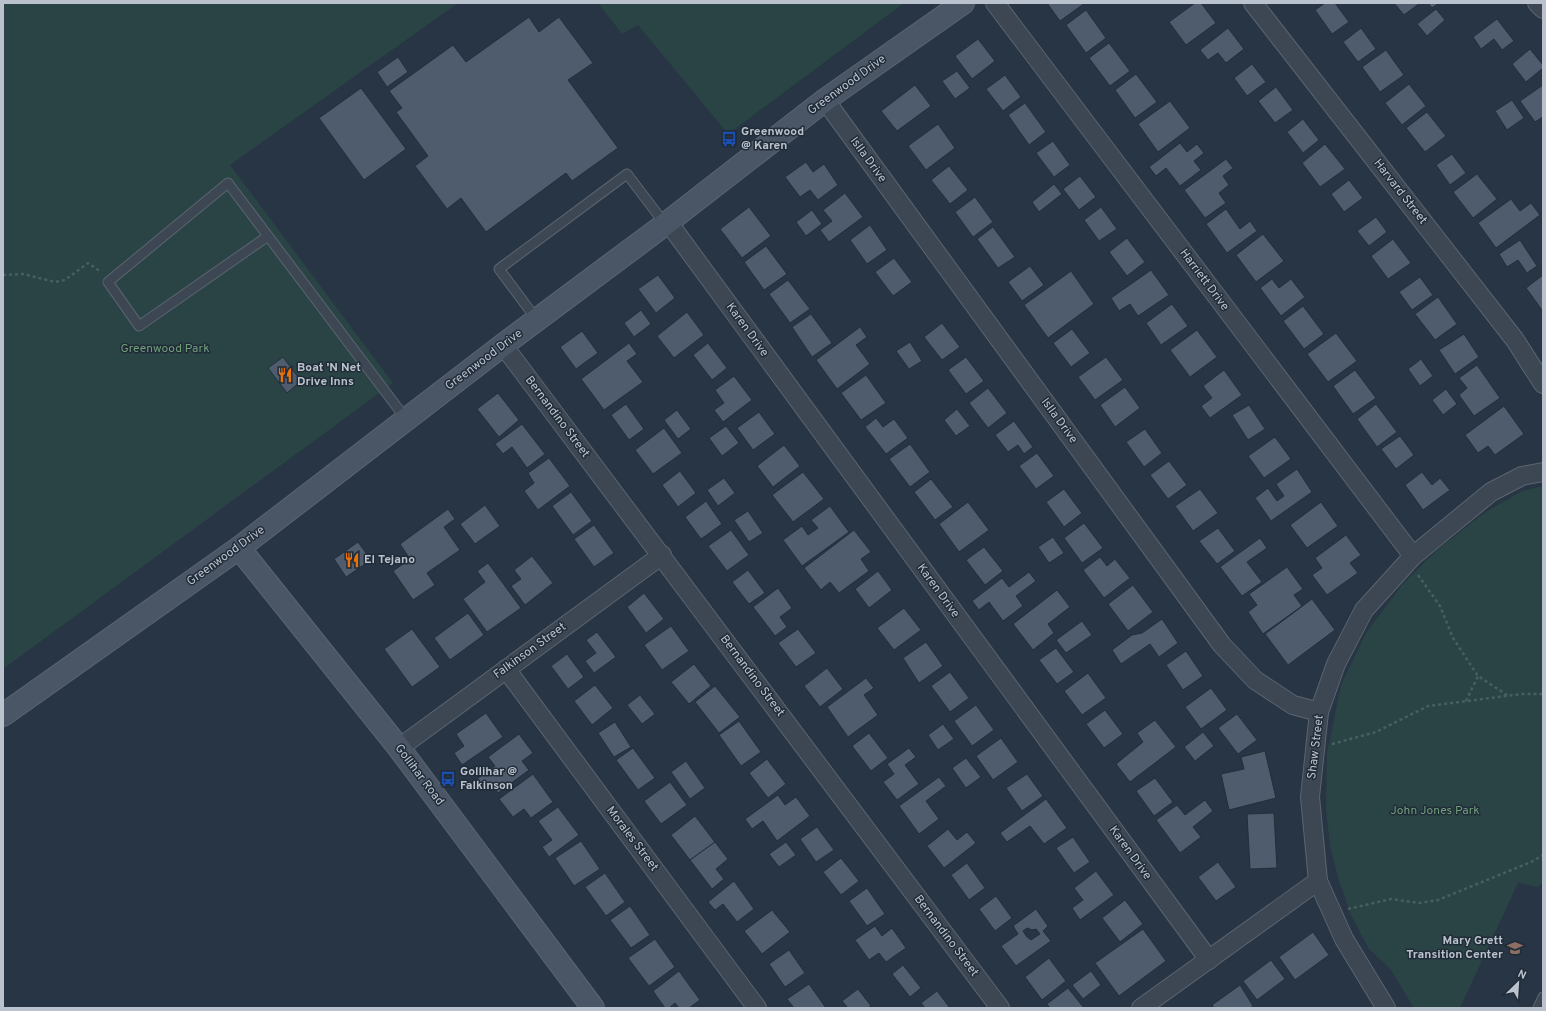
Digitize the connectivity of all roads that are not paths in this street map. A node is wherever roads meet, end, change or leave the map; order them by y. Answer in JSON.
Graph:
{"nodes":[{"id":1,"x":963,"y":3,"type":"edge"},
{"id":2,"x":995,"y":3,"type":"edge"},
{"id":3,"x":1253,"y":3,"type":"edge"},
{"id":4,"x":1537,"y":3,"type":"edge"},
{"id":5,"x":1543,"y":9,"type":"edge"},
{"id":6,"x":825,"y":100,"type":"junction"},
{"id":7,"x":667,"y":223,"type":"junction"},
{"id":8,"x":268,"y":236,"type":"junction"},
{"id":9,"x":537,"y":320,"type":"junction"},
{"id":10,"x":503,"y":345,"type":"junction"},
{"id":11,"x":1543,"y":384,"type":"edge"},
{"id":12,"x":406,"y":419,"type":"junction"},
{"id":13,"x":1543,"y":472,"type":"edge"},
{"id":14,"x":238,"y":548,"type":"junction"},
{"id":15,"x":662,"y":555,"type":"junction"},
{"id":16,"x":1408,"y":561,"type":"junction"},
{"id":17,"x":506,"y":669,"type":"junction"},
{"id":18,"x":1319,"y":712,"type":"junction"},
{"id":19,"x":3,"y":716,"type":"edge"},
{"id":20,"x":399,"y":748,"type":"junction"},
{"id":21,"x":1318,"y":881,"type":"junction"},
{"id":22,"x":1209,"y":960,"type":"junction"},
{"id":23,"x":1543,"y":997,"type":"edge"},
{"id":24,"x":594,"y":1008,"type":"edge"},
{"id":25,"x":757,"y":1008,"type":"edge"},
{"id":26,"x":1000,"y":1008,"type":"edge"},
{"id":27,"x":1141,"y":1008,"type":"edge"},
{"id":28,"x":1386,"y":1008,"type":"edge"},
{"id":29,"x":1538,"y":1008,"type":"edge"}],
"edges":[{"from":1,"to":6,"type":"main road","name":"Greenwood Drive"},
{"from":2,"to":16,"type":"street","name":"Harriett Drive"},
{"from":3,"to":11,"type":"street","name":"Harvard Street"},
{"from":4,"to":5,"type":"street"},
{"from":6,"to":7,"type":"main road","name":"Greenwood Drive"},
{"from":6,"to":18,"type":"street","name":"Islla Drive"},
{"from":7,"to":9,"type":"main road","name":"Greenwood Drive"},
{"from":7,"to":9,"type":"lane"},
{"from":7,"to":22,"type":"street","name":"Karen Drive"},
{"from":8,"to":8,"type":"lane"},
{"from":8,"to":12,"type":"lane"},
{"from":9,"to":10,"type":"main road","name":"Greenwood Drive"},
{"from":10,"to":12,"type":"main road","name":"Greenwood Drive"},
{"from":10,"to":15,"type":"street","name":"Bernandino Street"},
{"from":12,"to":14,"type":"main road","name":"Greenwood Drive"},
{"from":13,"to":16,"type":"street","name":"Shaw Street"},
{"from":14,"to":19,"type":"main road","name":"Greenwood Drive"},
{"from":14,"to":20,"type":"main road","name":"Gollihar Road"},
{"from":15,"to":17,"type":"street","name":"Falkinson Street"},
{"from":15,"to":26,"type":"street","name":"Bernandino Street"},
{"from":16,"to":18,"type":"street","name":"Shaw Street"},
{"from":17,"to":20,"type":"street","name":"Falkinson Street"},
{"from":17,"to":25,"type":"street","name":"Morales Street"},
{"from":18,"to":21,"type":"street","name":"Shaw Street"},
{"from":20,"to":24,"type":"main road","name":"Gollihar Road"},
{"from":21,"to":22,"type":"street"},
{"from":21,"to":28,"type":"street","name":"Shaw Street"},
{"from":22,"to":27,"type":"street"},
{"from":23,"to":29,"type":"lane"}]}
